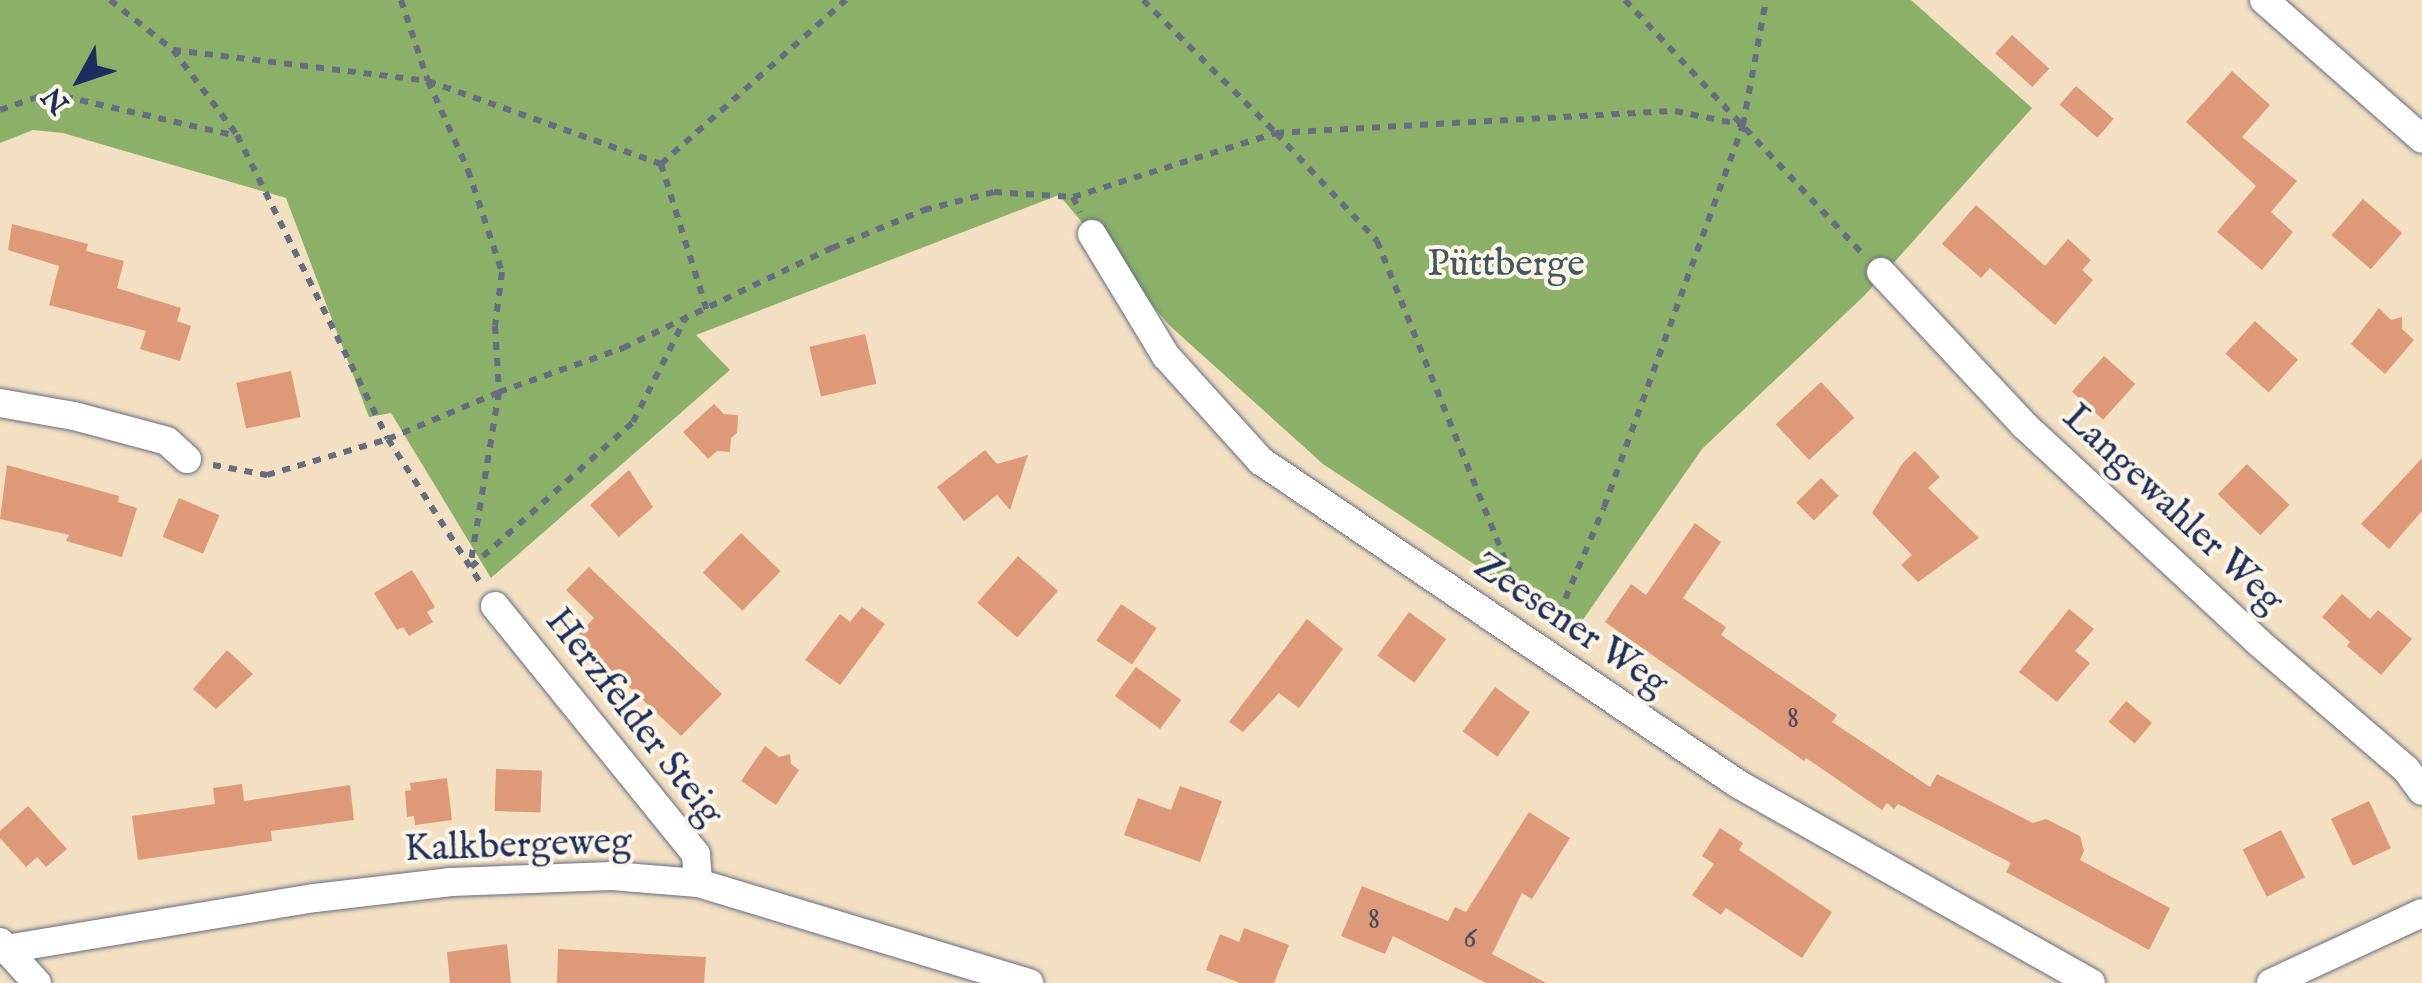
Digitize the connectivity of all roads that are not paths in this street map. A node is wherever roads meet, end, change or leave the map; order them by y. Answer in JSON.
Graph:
{"nodes":[{"id":1,"x":2264,"y":0,"type":"edge"},
{"id":2,"x":2422,"y":139,"type":"edge"},
{"id":3,"x":1092,"y":234,"type":"road end"},
{"id":4,"x":1881,"y":272,"type":"road end"},
{"id":5,"x":0,"y":403,"type":"edge"},
{"id":6,"x":187,"y":460,"type":"road end"},
{"id":7,"x":495,"y":606,"type":"road end"},
{"id":8,"x":2422,"y":791,"type":"edge"},
{"id":9,"x":698,"y":882,"type":"junction"},
{"id":10,"x":2422,"y":913,"type":"edge"},
{"id":11,"x":2,"y":947,"type":"edge"},
{"id":12,"x":37,"y":983,"type":"edge"},
{"id":13,"x":1030,"y":983,"type":"edge"},
{"id":14,"x":2091,"y":983,"type":"edge"},
{"id":15,"x":2271,"y":983,"type":"edge"}],
"edges":[{"from":1,"to":2,"type":"street"},
{"from":3,"to":14,"type":"street","name":"Zeesener Weg"},
{"from":4,"to":8,"type":"street","name":"Langewahler Weg"},
{"from":5,"to":6,"type":"street"},
{"from":7,"to":9,"type":"street","name":"Herzfelder Steig"},
{"from":9,"to":11,"type":"street","name":"Kalkbergeweg"},
{"from":9,"to":13,"type":"street","name":"Kalkbergeweg"},
{"from":10,"to":15,"type":"street"},
{"from":11,"to":12,"type":"street"}]}
